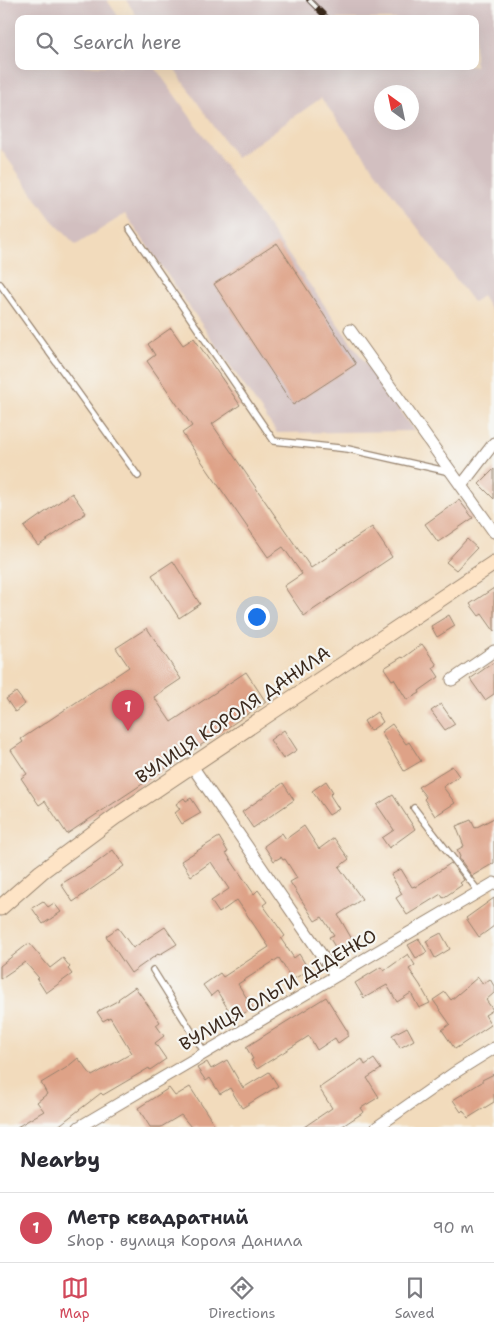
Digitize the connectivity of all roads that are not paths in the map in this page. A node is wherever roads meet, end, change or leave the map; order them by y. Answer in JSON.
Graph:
{"nodes":[{"id":1,"x":129,"y":228,"type":"dead end"},
{"id":2,"x":0,"y":284,"type":"edge"},
{"id":3,"x":350,"y":330,"type":"dead end"},
{"id":4,"x":494,"y":443,"type":"edge"},
{"id":5,"x":452,"y":472,"type":"junction"},
{"id":6,"x":138,"y":476,"type":"dead end"},
{"id":7,"x":461,"y":486,"type":"junction"},
{"id":8,"x":494,"y":532,"type":"edge"},
{"id":9,"x":494,"y":563,"type":"edge"},
{"id":10,"x":494,"y":651,"type":"edge"},
{"id":11,"x":452,"y":680,"type":"dead end"},
{"id":12,"x":192,"y":766,"type":"junction"},
{"id":13,"x":414,"y":808,"type":"dead end"},
{"id":14,"x":494,"y":883,"type":"edge"},
{"id":15,"x":479,"y":892,"type":"junction"},
{"id":16,"x":0,"y":908,"type":"edge"},
{"id":17,"x":153,"y":970,"type":"dead end"},
{"id":18,"x":336,"y":976,"type":"junction"},
{"id":19,"x":494,"y":1048,"type":"edge"},
{"id":20,"x":205,"y":1053,"type":"junction"},
{"id":21,"x":79,"y":1127,"type":"edge"},
{"id":22,"x":377,"y":1127,"type":"edge"}],
"edges":[{"from":1,"to":5,"type":"lane"},
{"from":2,"to":6,"type":"lane"},
{"from":3,"to":5,"type":"street"},
{"from":4,"to":7,"type":"street"},
{"from":5,"to":7,"type":"street"},
{"from":7,"to":8,"type":"street"},
{"from":9,"to":12,"type":"main road","name":"ВУЛИЦЯ КОРОЛЯ ДАНИЛА"},
{"from":10,"to":11,"type":"street"},
{"from":12,"to":16,"type":"main road","name":"ВУЛИЦЯ КОРОЛЯ ДАНИЛА"},
{"from":12,"to":18,"type":"street"},
{"from":13,"to":15,"type":"lane"},
{"from":14,"to":15,"type":"street","name":"ВУЛИЦЯ ОЛЬГИ ДІДЕНКО"},
{"from":15,"to":18,"type":"street","name":"ВУЛИЦЯ ОЛЬГИ ДІДЕНКО"},
{"from":17,"to":20,"type":"lane"},
{"from":18,"to":20,"type":"street","name":"ВУЛИЦЯ ОЛЬГИ ДІДЕНКО"},
{"from":19,"to":22,"type":"street"},
{"from":20,"to":21,"type":"street","name":"ВУЛИЦЯ ОЛЬГИ ДІДЕНКО"}]}
